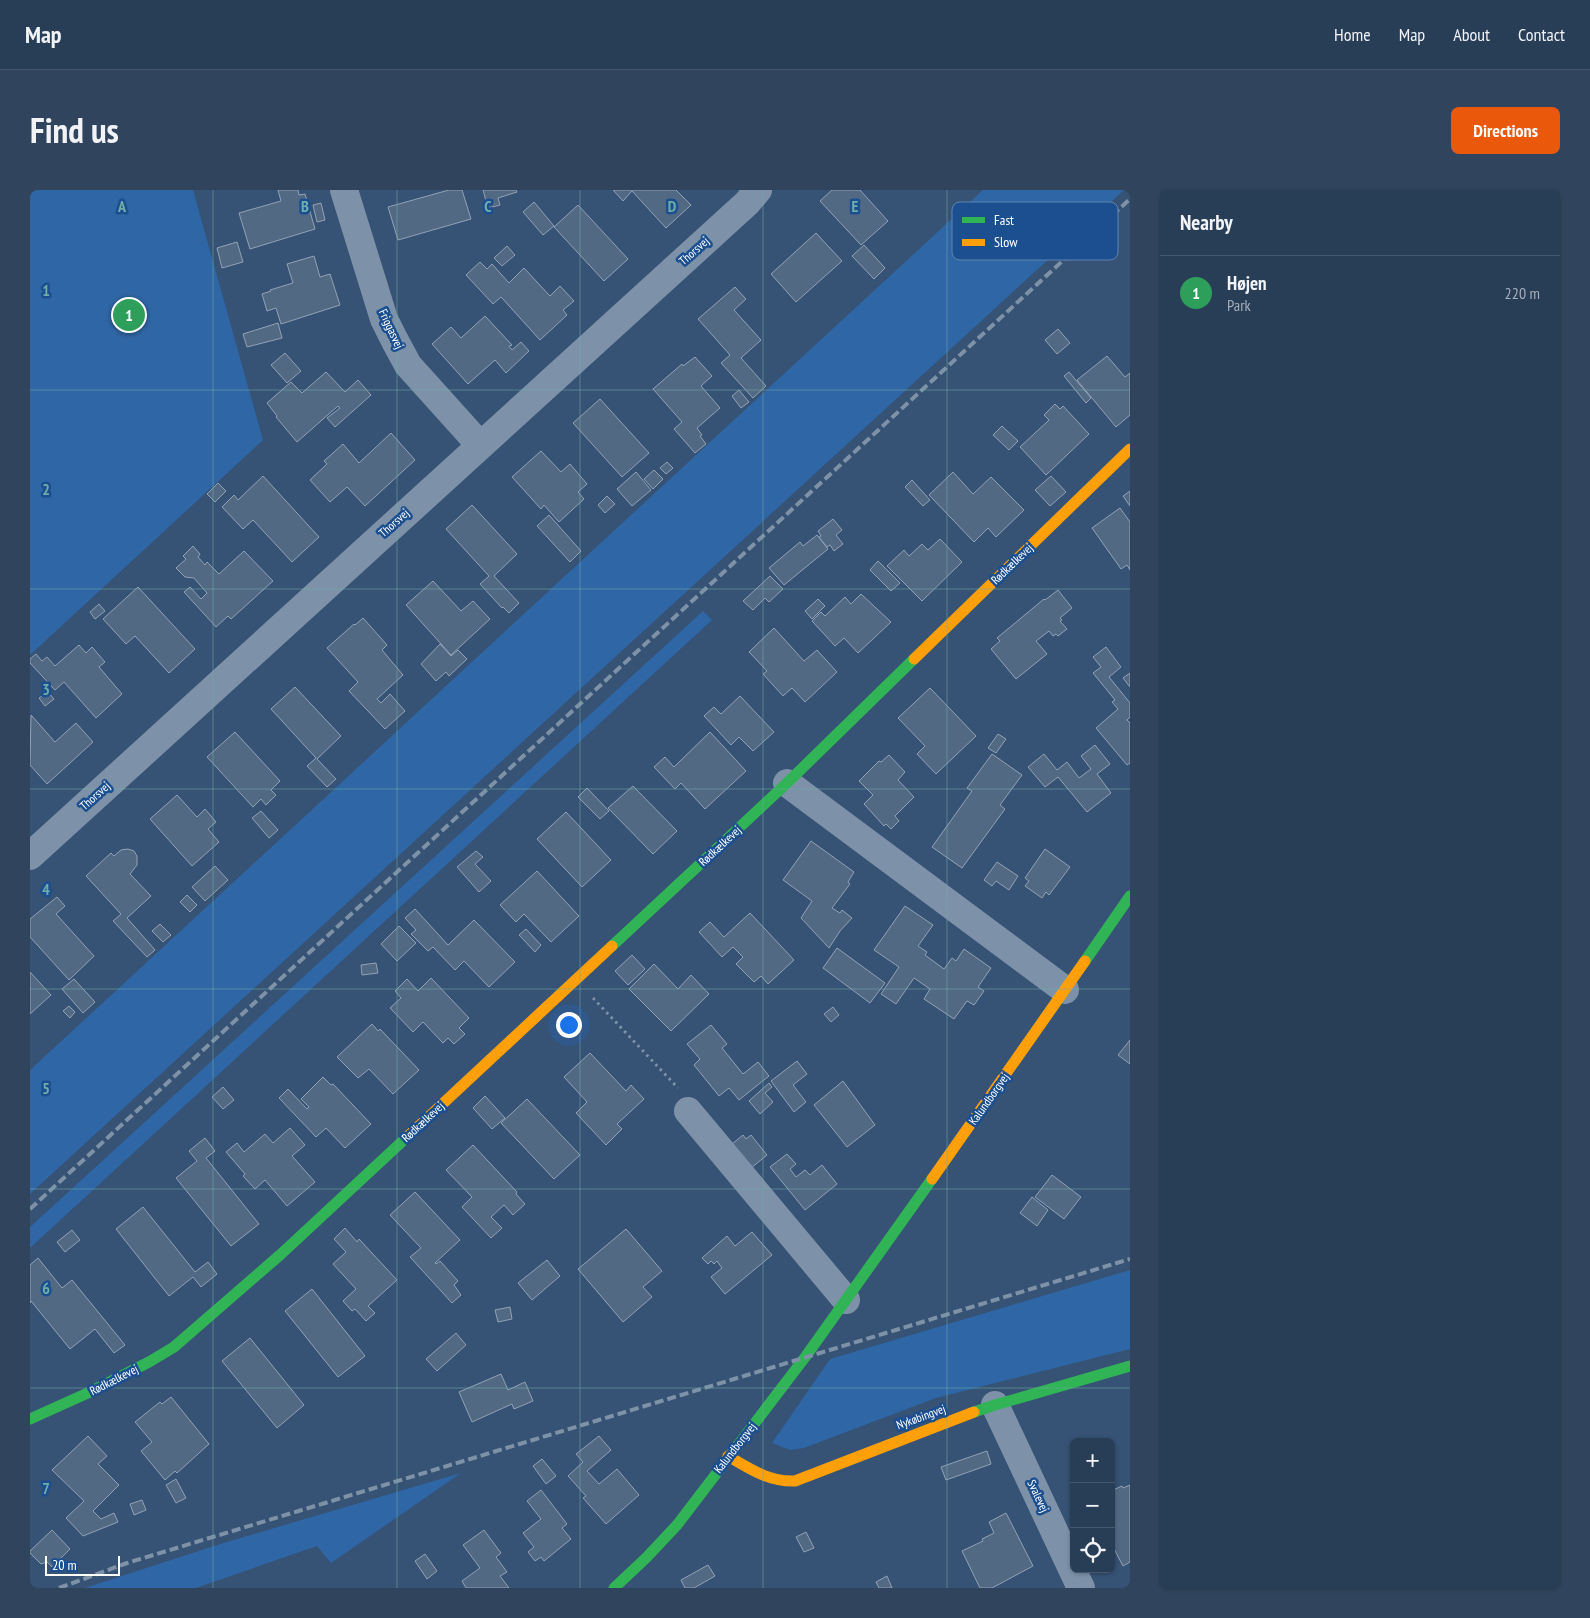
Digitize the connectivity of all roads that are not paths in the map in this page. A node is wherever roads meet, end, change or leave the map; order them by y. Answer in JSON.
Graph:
{"nodes":[{"id":1,"x":344,"y":190,"type":"edge"},
{"id":2,"x":758,"y":190,"type":"edge"},
{"id":3,"x":480,"y":445,"type":"junction"},
{"id":4,"x":1130,"y":449,"type":"edge"},
{"id":5,"x":787,"y":783,"type":"junction"},
{"id":6,"x":30,"y":856,"type":"edge"},
{"id":7,"x":1130,"y":896,"type":"edge"},
{"id":8,"x":1065,"y":990,"type":"junction"},
{"id":9,"x":688,"y":1111,"type":"road end"},
{"id":10,"x":846,"y":1300,"type":"junction"},
{"id":11,"x":1130,"y":1366,"type":"edge"},
{"id":12,"x":995,"y":1405,"type":"junction"},
{"id":13,"x":30,"y":1419,"type":"edge"},
{"id":14,"x":728,"y":1456,"type":"junction"},
{"id":15,"x":614,"y":1588,"type":"edge"},
{"id":16,"x":1081,"y":1588,"type":"edge"}],
"edges":[{"from":1,"to":3,"type":"street","name":"Friggasvej"},
{"from":2,"to":3,"type":"street","name":"Thorsvej"},
{"from":3,"to":6,"type":"street","name":"Thorsvej"},
{"from":4,"to":5,"type":"street","name":"Rødkælkevej"},
{"from":5,"to":8,"type":"street"},
{"from":5,"to":13,"type":"street","name":"Rødkælkevej"},
{"from":7,"to":8,"type":"street","name":"Kalundborgvej"},
{"from":8,"to":10,"type":"street","name":"Kalundborgvej"},
{"from":9,"to":10,"type":"street"},
{"from":10,"to":14,"type":"street","name":"Kalundborgvej"},
{"from":11,"to":12,"type":"street","name":"Nykøbingvej"},
{"from":12,"to":14,"type":"street","name":"Nykøbingvej"},
{"from":12,"to":16,"type":"street","name":"Svalevej"},
{"from":14,"to":15,"type":"street","name":"Kalundborgvej"}]}
